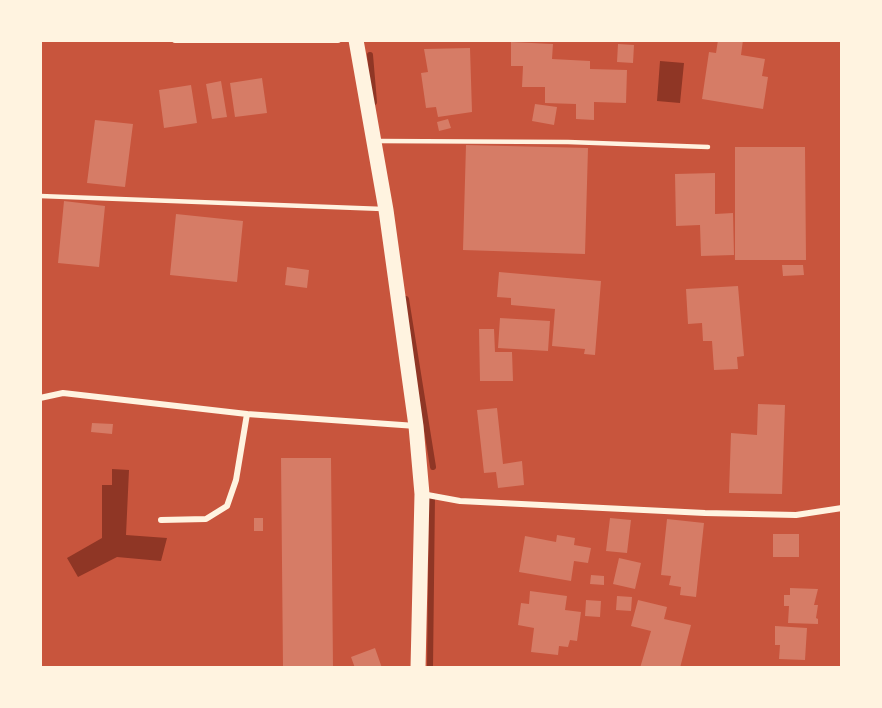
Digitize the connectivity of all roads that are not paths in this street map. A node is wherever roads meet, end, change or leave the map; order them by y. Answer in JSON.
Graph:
{"nodes":[{"id":1,"x":175,"y":40,"type":"edge"},
{"id":2,"x":338,"y":40,"type":"edge"},
{"id":3,"x":356,"y":40,"type":"edge"},
{"id":4,"x":375,"y":141,"type":"junction"},
{"id":5,"x":708,"y":147,"type":"dead end"},
{"id":6,"x":40,"y":196,"type":"edge"},
{"id":7,"x":386,"y":210,"type":"junction"},
{"id":8,"x":40,"y":398,"type":"edge"},
{"id":9,"x":247,"y":414,"type":"junction"},
{"id":10,"x":416,"y":426,"type":"junction"},
{"id":11,"x":422,"y":494,"type":"junction"},
{"id":12,"x":842,"y":508,"type":"edge"},
{"id":13,"x":161,"y":520,"type":"dead end"},
{"id":14,"x":418,"y":668,"type":"edge"}],
"edges":[{"from":1,"to":2,"type":"street"},
{"from":3,"to":4,"type":"main road"},
{"from":4,"to":5,"type":"lane"},
{"from":4,"to":7,"type":"main road"},
{"from":6,"to":7,"type":"lane"},
{"from":7,"to":10,"type":"main road"},
{"from":8,"to":9,"type":"street"},
{"from":9,"to":10,"type":"street"},
{"from":9,"to":13,"type":"street"},
{"from":10,"to":11,"type":"main road"},
{"from":11,"to":12,"type":"street"},
{"from":11,"to":14,"type":"main road"}]}
